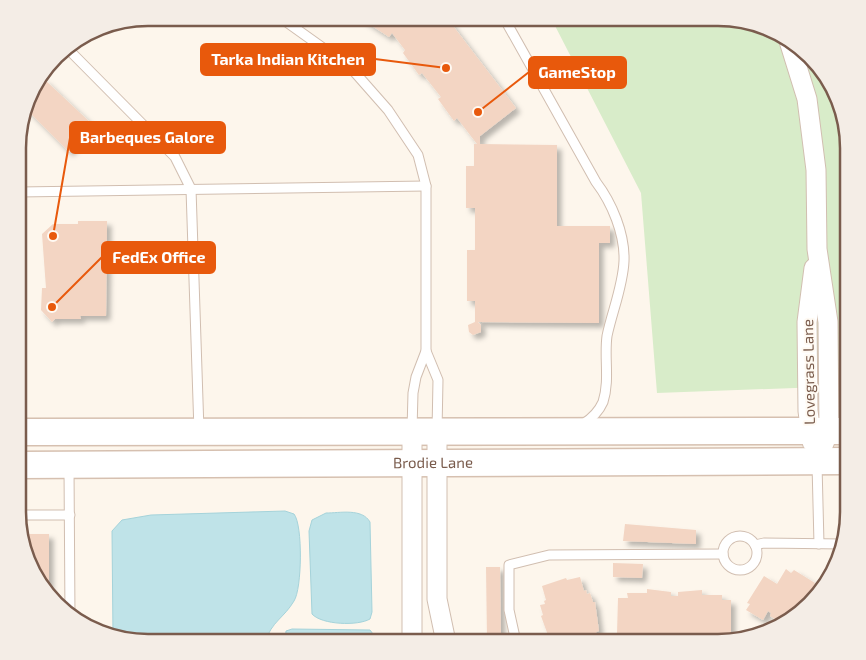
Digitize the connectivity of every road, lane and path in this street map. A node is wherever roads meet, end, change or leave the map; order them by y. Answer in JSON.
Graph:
{"nodes":[{"id":1,"x":293,"y":26,"type":"edge"},
{"id":2,"x":509,"y":27,"type":"edge"},
{"id":3,"x":793,"y":52,"type":"edge"},
{"id":4,"x":72,"y":53,"type":"edge"},
{"id":5,"x":426,"y":186,"type":"junction"},
{"id":6,"x":191,"y":189,"type":"junction"},
{"id":7,"x":26,"y":192,"type":"edge"},
{"id":8,"x":426,"y":351,"type":"junction"},
{"id":9,"x":199,"y":431,"type":"junction"},
{"id":10,"x":425,"y":431,"type":"junction"},
{"id":11,"x":829,"y":431,"type":"edge"},
{"id":12,"x":27,"y":432,"type":"edge"},
{"id":13,"x":566,"y":432,"type":"junction"},
{"id":14,"x":817,"y":460,"type":"junction"},
{"id":15,"x":839,"y":461,"type":"edge"},
{"id":16,"x":424,"y":463,"type":"junction"},
{"id":17,"x":27,"y":465,"type":"edge"},
{"id":18,"x":69,"y":465,"type":"junction"},
{"id":19,"x":27,"y":515,"type":"edge"},
{"id":20,"x":70,"y":515,"type":"junction"},
{"id":21,"x":819,"y":544,"type":"junction"},
{"id":22,"x":836,"y":544,"type":"edge"},
{"id":23,"x":755,"y":546,"type":"junction"},
{"id":24,"x":723,"y":554,"type":"junction"},
{"id":25,"x":70,"y":606,"type":"edge"},
{"id":26,"x":413,"y":633,"type":"edge"},
{"id":27,"x":444,"y":634,"type":"edge"},
{"id":28,"x":514,"y":634,"type":"edge"}],
"edges":[{"from":1,"to":5,"type":"lane"},
{"from":2,"to":13,"type":"lane"},
{"from":3,"to":11,"type":"street","name":"Lovegrass Lane"},
{"from":4,"to":6,"type":"lane"},
{"from":5,"to":6,"type":"lane"},
{"from":5,"to":8,"type":"lane"},
{"from":6,"to":7,"type":"lane"},
{"from":6,"to":9,"type":"lane"},
{"from":8,"to":10,"type":"lane"},
{"from":8,"to":10,"type":"lane"},
{"from":9,"to":10,"type":"main road"},
{"from":9,"to":12,"type":"main road"},
{"from":10,"to":13,"type":"main road"},
{"from":10,"to":16,"type":"street"},
{"from":10,"to":16,"type":"street"},
{"from":11,"to":13,"type":"main road"},
{"from":11,"to":14,"type":"street","name":"Lovegrass Lane"},
{"from":14,"to":15,"type":"main road","name":"Brodie Lane"},
{"from":14,"to":16,"type":"main road","name":"Brodie Lane"},
{"from":14,"to":21,"type":"lane"},
{"from":16,"to":18,"type":"main road","name":"Brodie Lane"},
{"from":16,"to":26,"type":"street"},
{"from":16,"to":27,"type":"street"},
{"from":17,"to":18,"type":"main road","name":"Brodie Lane"},
{"from":18,"to":20,"type":"lane"},
{"from":19,"to":20,"type":"lane"},
{"from":20,"to":25,"type":"lane"},
{"from":21,"to":22,"type":"lane"},
{"from":21,"to":23,"type":"lane"},
{"from":23,"to":24,"type":"lane"},
{"from":23,"to":24,"type":"lane"},
{"from":24,"to":28,"type":"lane"}]}
